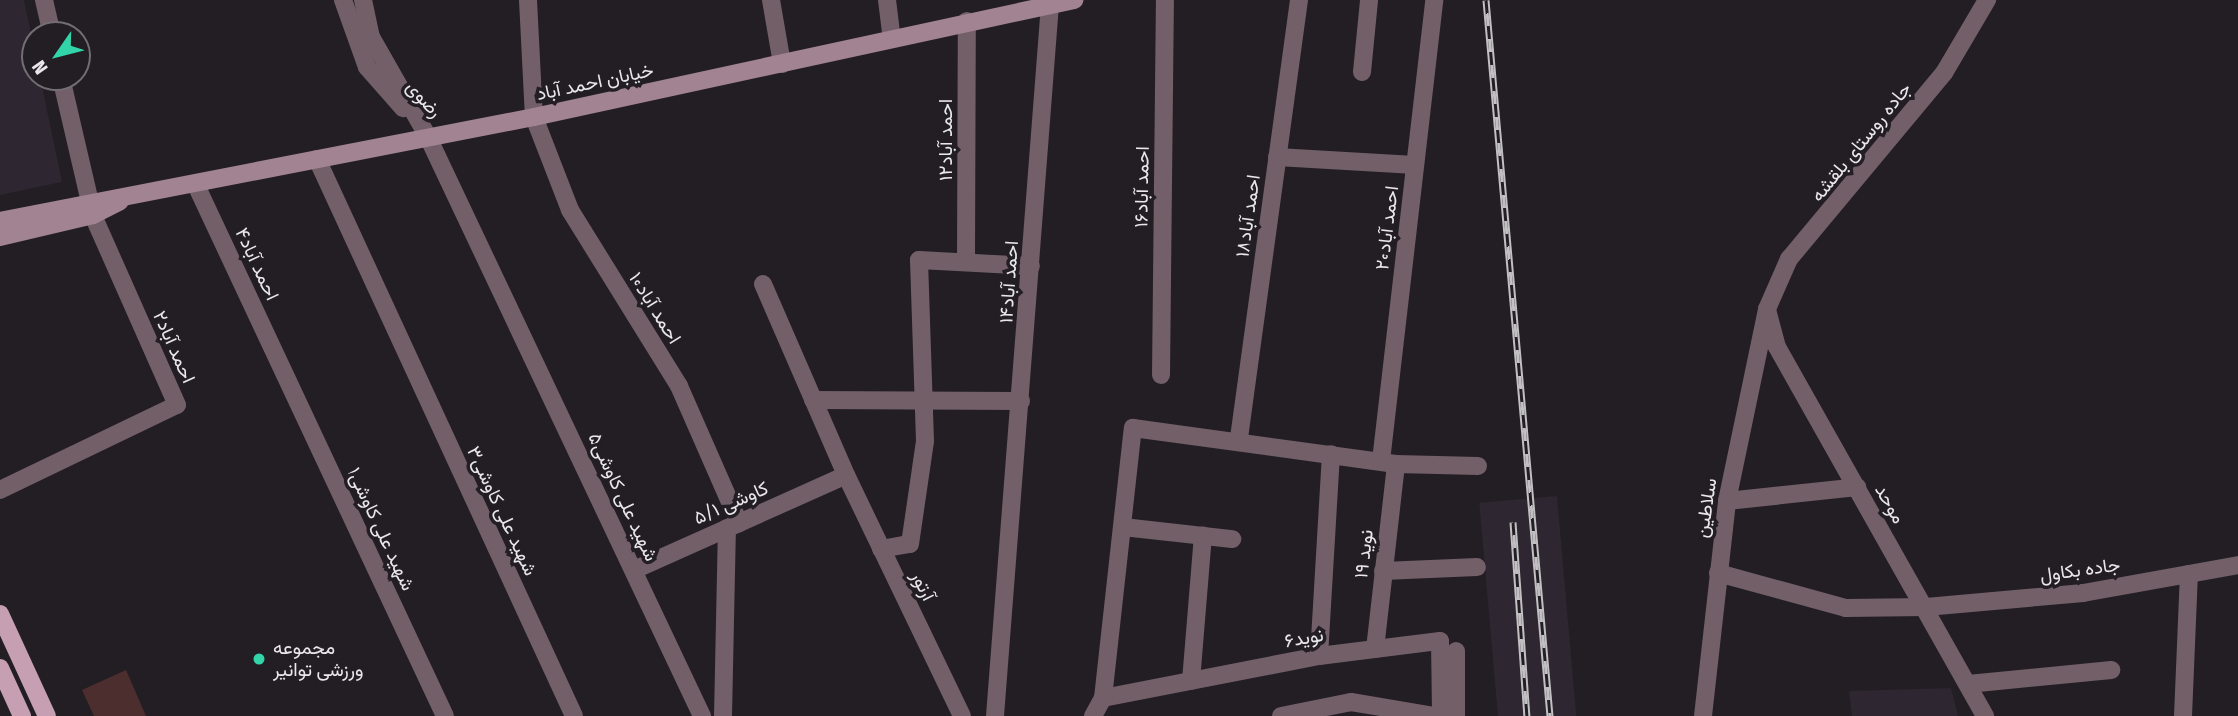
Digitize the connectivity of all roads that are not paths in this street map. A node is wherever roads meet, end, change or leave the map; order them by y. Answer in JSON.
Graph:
{"nodes":[{"id":1,"x":44,"y":0,"type":"edge"},
{"id":2,"x":343,"y":0,"type":"edge"},
{"id":3,"x":363,"y":0,"type":"edge"},
{"id":4,"x":528,"y":0,"type":"edge"},
{"id":5,"x":771,"y":0,"type":"edge"},
{"id":6,"x":887,"y":0,"type":"edge"},
{"id":7,"x":1074,"y":0,"type":"edge"},
{"id":8,"x":1166,"y":0,"type":"edge"},
{"id":9,"x":1299,"y":0,"type":"edge"},
{"id":10,"x":1369,"y":0,"type":"edge"},
{"id":11,"x":1434,"y":0,"type":"edge"},
{"id":12,"x":1987,"y":0,"type":"edge"},
{"id":13,"x":1050,"y":4,"type":"junction"},
{"id":14,"x":1025,"y":5,"type":"edge"},
{"id":15,"x":49,"y":21,"type":"edge"},
{"id":16,"x":967,"y":22,"type":"junction"},
{"id":17,"x":892,"y":38,"type":"junction"},
{"id":18,"x":782,"y":64,"type":"junction"},
{"id":19,"x":1362,"y":72,"type":"dead end"},
{"id":20,"x":64,"y":91,"type":"edge"},
{"id":21,"x":534,"y":117,"type":"junction"},
{"id":22,"x":428,"y":137,"type":"junction"},
{"id":23,"x":1277,"y":157,"type":"junction"},
{"id":24,"x":317,"y":159,"type":"junction"},
{"id":25,"x":1415,"y":165,"type":"junction"},
{"id":26,"x":197,"y":185,"type":"junction"},
{"id":27,"x":91,"y":208,"type":"junction"},
{"id":28,"x":0,"y":221,"type":"edge"},
{"id":29,"x":0,"y":237,"type":"edge"},
{"id":30,"x":967,"y":259,"type":"junction"},
{"id":31,"x":1031,"y":266,"type":"junction"},
{"id":32,"x":763,"y":284,"type":"dead end"},
{"id":33,"x":1767,"y":309,"type":"junction"},
{"id":34,"x":279,"y":360,"type":"joint"},
{"id":35,"x":1161,"y":375,"type":"dead end"},
{"id":36,"x":923,"y":399,"type":"junction"},
{"id":37,"x":813,"y":400,"type":"junction"},
{"id":38,"x":1021,"y":401,"type":"junction"},
{"id":39,"x":1239,"y":438,"type":"junction"},
{"id":40,"x":1331,"y":454,"type":"junction"},
{"id":41,"x":1389,"y":463,"type":"junction"},
{"id":42,"x":1478,"y":466,"type":"dead end"},
{"id":43,"x":846,"y":475,"type":"junction"},
{"id":44,"x":1857,"y":487,"type":"junction"},
{"id":45,"x":0,"y":490,"type":"edge"},
{"id":46,"x":1727,"y":501,"type":"junction"},
{"id":47,"x":733,"y":526,"type":"junction"},
{"id":48,"x":1122,"y":527,"type":"junction"},
{"id":49,"x":1203,"y":535,"type":"junction"},
{"id":50,"x":1232,"y":539,"type":"dead end"},
{"id":51,"x":881,"y":549,"type":"junction"},
{"id":52,"x":2238,"y":565,"type":"edge"},
{"id":53,"x":1477,"y":567,"type":"dead end"},
{"id":54,"x":634,"y":570,"type":"junction"},
{"id":55,"x":1383,"y":571,"type":"junction"},
{"id":56,"x":1717,"y":573,"type":"junction"},
{"id":57,"x":2189,"y":574,"type":"junction"},
{"id":58,"x":1926,"y":607,"type":"junction"},
{"id":59,"x":0,"y":614,"type":"edge"},
{"id":60,"x":1375,"y":649,"type":"junction"},
{"id":61,"x":1456,"y":651,"type":"dead end"},
{"id":62,"x":1319,"y":656,"type":"junction"},
{"id":63,"x":0,"y":668,"type":"edge"},
{"id":64,"x":2111,"y":670,"type":"dead end"},
{"id":65,"x":1191,"y":681,"type":"junction"},
{"id":66,"x":1968,"y":684,"type":"junction"},
{"id":67,"x":1103,"y":698,"type":"junction"},
{"id":68,"x":22,"y":716,"type":"edge"},
{"id":69,"x":47,"y":716,"type":"edge"},
{"id":70,"x":445,"y":716,"type":"edge"},
{"id":71,"x":574,"y":716,"type":"edge"},
{"id":72,"x":702,"y":716,"type":"edge"},
{"id":73,"x":723,"y":716,"type":"edge"},
{"id":74,"x":962,"y":716,"type":"edge"},
{"id":75,"x":995,"y":716,"type":"edge"},
{"id":76,"x":1093,"y":716,"type":"edge"},
{"id":77,"x":1281,"y":716,"type":"edge"},
{"id":78,"x":1435,"y":716,"type":"edge"},
{"id":79,"x":1441,"y":716,"type":"edge"},
{"id":80,"x":1456,"y":716,"type":"edge"},
{"id":81,"x":1703,"y":716,"type":"edge"},
{"id":82,"x":1986,"y":716,"type":"edge"},
{"id":83,"x":2183,"y":716,"type":"edge"}],
"edges":[{"from":1,"to":15,"type":"street"},
{"from":2,"to":22,"type":"street","name":"رضوی"},
{"from":3,"to":22,"type":"street","name":"رضوی"},
{"from":4,"to":21,"type":"street","name":"احمد آباد۱۰"},
{"from":5,"to":18,"type":"street"},
{"from":6,"to":17,"type":"street"},
{"from":7,"to":13,"type":"main road","name":"خیابان احمد آباد"},
{"from":8,"to":35,"type":"street","name":"احمد آباد۱۶"},
{"from":9,"to":23,"type":"street","name":"احمد آباد۱۸"},
{"from":10,"to":19,"type":"street"},
{"from":11,"to":25,"type":"street","name":"احمد آباد۲۰"},
{"from":12,"to":33,"type":"street","name":"جاده روستای بلقشه"},
{"from":13,"to":14,"type":"main road","name":"خیابان احمد آباد"},
{"from":13,"to":31,"type":"street","name":"احمد آباد۱۴"},
{"from":14,"to":16,"type":"main road","name":"خیابان احمد آباد"},
{"from":16,"to":17,"type":"main road","name":"خیابان احمد آباد"},
{"from":16,"to":30,"type":"street","name":"احمد آباد۱۲"},
{"from":17,"to":18,"type":"main road","name":"خیابان احمد آباد"},
{"from":18,"to":21,"type":"main road","name":"خیابان احمد آباد"},
{"from":20,"to":27,"type":"street"},
{"from":21,"to":22,"type":"main road","name":"خیابان احمد آباد"},
{"from":21,"to":47,"type":"street","name":"احمد آباد۱۰"},
{"from":22,"to":24,"type":"main road","name":"خیابان احمد آباد"},
{"from":22,"to":54,"type":"street","name":"شهید علی کاوشی۵"},
{"from":23,"to":25,"type":"street"},
{"from":23,"to":39,"type":"street","name":"احمد آباد۱۸"},
{"from":24,"to":26,"type":"main road","name":"خیابان احمد آباد"},
{"from":24,"to":71,"type":"street","name":"شهید علی کاوشی۳"},
{"from":25,"to":41,"type":"street","name":"احمد آباد۲۰"},
{"from":26,"to":27,"type":"main road","name":"خیابان احمد آباد"},
{"from":26,"to":34,"type":"street","name":"احمد آباد۴"},
{"from":27,"to":28,"type":"main road","name":"خیابان احمد آباد"},
{"from":27,"to":29,"type":"main road","name":"خیابان احمد آباد"},
{"from":27,"to":45,"type":"street","name":"احمد آباد۲"},
{"from":30,"to":31,"type":"street"},
{"from":30,"to":36,"type":"street"},
{"from":31,"to":38,"type":"street","name":"احمد آباد۱۴"},
{"from":32,"to":37,"type":"street","name":"آرتور"},
{"from":33,"to":44,"type":"street","name":"موحد"},
{"from":33,"to":46,"type":"street","name":"سلاطین"},
{"from":34,"to":70,"type":"street","name":"شهید علی کاوشی۱"},
{"from":36,"to":37,"type":"street"},
{"from":36,"to":38,"type":"street"},
{"from":36,"to":51,"type":"street"},
{"from":37,"to":43,"type":"street","name":"آرتور"},
{"from":38,"to":75,"type":"street","name":"احمد آباد۱۴"},
{"from":39,"to":40,"type":"street"},
{"from":39,"to":48,"type":"street"},
{"from":40,"to":41,"type":"street"},
{"from":40,"to":62,"type":"street"},
{"from":41,"to":42,"type":"street"},
{"from":41,"to":55,"type":"street","name":"نوید ۱۹"},
{"from":43,"to":47,"type":"street","name":"کاوشی ۵/۱"},
{"from":43,"to":51,"type":"street","name":"آرتور"},
{"from":44,"to":46,"type":"street"},
{"from":44,"to":58,"type":"street","name":"موحد"},
{"from":46,"to":56,"type":"street","name":"سلاطین"},
{"from":47,"to":54,"type":"street","name":"کاوشی ۵/۱"},
{"from":47,"to":73,"type":"street"},
{"from":48,"to":49,"type":"street"},
{"from":48,"to":67,"type":"street"},
{"from":49,"to":50,"type":"street"},
{"from":49,"to":65,"type":"street"},
{"from":51,"to":74,"type":"street","name":"آرتور"},
{"from":52,"to":57,"type":"street","name":"جاده بکاول"},
{"from":53,"to":55,"type":"street"},
{"from":54,"to":72,"type":"street","name":"شهید علی کاوشی۵"},
{"from":55,"to":60,"type":"street","name":"نوید ۱۹"},
{"from":56,"to":58,"type":"street","name":"جاده بکاول"},
{"from":56,"to":81,"type":"street","name":"سلاطین"},
{"from":57,"to":58,"type":"street","name":"جاده بکاول"},
{"from":57,"to":83,"type":"street"},
{"from":58,"to":66,"type":"street","name":"موحد"},
{"from":59,"to":69,"type":"main road"},
{"from":60,"to":62,"type":"street","name":"نوید۶"},
{"from":60,"to":79,"type":"street","name":"نوید۶"},
{"from":61,"to":80,"type":"street"},
{"from":62,"to":65,"type":"street","name":"نوید۶"},
{"from":63,"to":68,"type":"main road"},
{"from":64,"to":66,"type":"street"},
{"from":65,"to":67,"type":"street","name":"نوید۶"},
{"from":66,"to":82,"type":"street","name":"موحد"},
{"from":67,"to":76,"type":"street"},
{"from":77,"to":78,"type":"street"}]}
